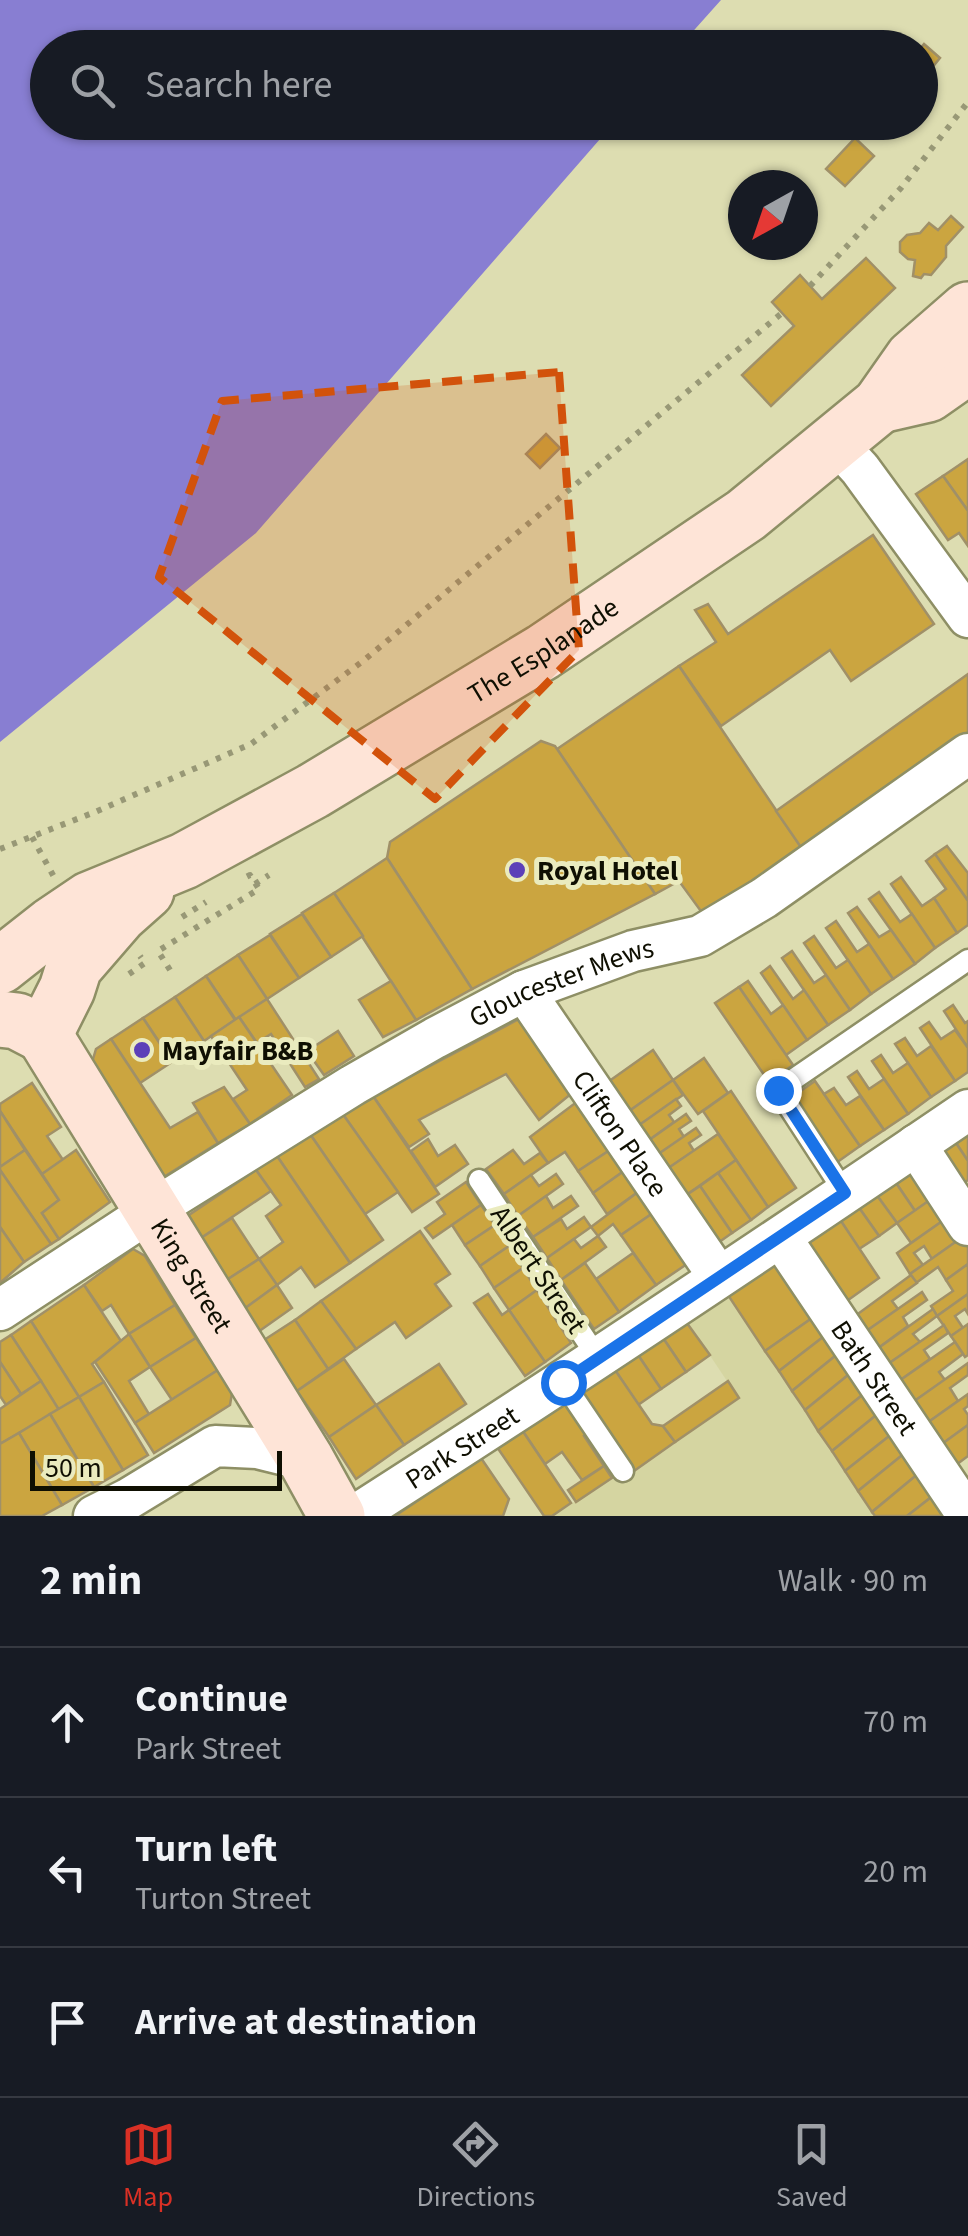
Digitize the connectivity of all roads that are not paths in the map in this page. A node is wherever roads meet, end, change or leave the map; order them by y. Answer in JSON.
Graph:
{"nodes":[{"id":1,"x":968,"y":310,"type":"edge"},
{"id":2,"x":968,"y":366,"type":"edge"},
{"id":3,"x":880,"y":406,"type":"junction"},
{"id":4,"x":836,"y":442,"type":"junction"},
{"id":5,"x":968,"y":617,"type":"edge"},
{"id":6,"x":968,"y":754,"type":"edge"},
{"id":7,"x":200,"y":878,"type":"junction"},
{"id":8,"x":968,"y":960,"type":"edge"},
{"id":9,"x":0,"y":966,"type":"edge"},
{"id":10,"x":524,"y":991,"type":"junction"},
{"id":11,"x":22,"y":1027,"type":"edge"},
{"id":12,"x":968,"y":1110,"type":"edge"},
{"id":13,"x":916,"y":1145,"type":"junction"},
{"id":14,"x":479,"y":1180,"type":"dead end"},
{"id":15,"x":845,"y":1193,"type":"junction"},
{"id":16,"x":152,"y":1211,"type":"junction"},
{"id":17,"x":968,"y":1225,"type":"edge"},
{"id":18,"x":782,"y":1238,"type":"junction"},
{"id":19,"x":719,"y":1277,"type":"junction"},
{"id":20,"x":0,"y":1310,"type":"edge"},
{"id":21,"x":598,"y":1358,"type":"junction"},
{"id":22,"x":563,"y":1382,"type":"junction"},
{"id":23,"x":306,"y":1460,"type":"junction"},
{"id":24,"x":624,"y":1472,"type":"dead end"},
{"id":25,"x":115,"y":1510,"type":"edge"},
{"id":26,"x":338,"y":1516,"type":"edge"},
{"id":27,"x":354,"y":1516,"type":"edge"},
{"id":28,"x":968,"y":1516,"type":"edge"}],
"edges":[{"from":1,"to":3,"type":"street","name":"The Esplanade"},
{"from":2,"to":3,"type":"street","name":"The Esplanade"},
{"from":3,"to":4,"type":"street","name":"The Esplanade"},
{"from":4,"to":5,"type":"street"},
{"from":4,"to":7,"type":"street","name":"The Esplanade"},
{"from":6,"to":10,"type":"street","name":"Gloucester Mews"},
{"from":7,"to":9,"type":"street","name":"The Esplanade"},
{"from":7,"to":11,"type":"street","name":"The Esplanade"},
{"from":8,"to":15,"type":"lane"},
{"from":10,"to":16,"type":"street","name":"Gloucester Mews"},
{"from":10,"to":19,"type":"street","name":"Clifton Place"},
{"from":11,"to":16,"type":"street","name":"King Street"},
{"from":12,"to":13,"type":"street","name":"Park Street"},
{"from":13,"to":15,"type":"street","name":"Park Street"},
{"from":13,"to":17,"type":"street"},
{"from":14,"to":21,"type":"lane","name":"Albert Street"},
{"from":15,"to":18,"type":"street","name":"Park Street"},
{"from":16,"to":20,"type":"street","name":"Gloucester Mews"},
{"from":16,"to":23,"type":"street","name":"King Street"},
{"from":18,"to":19,"type":"street","name":"Park Street"},
{"from":18,"to":28,"type":"street","name":"Bath Street"},
{"from":19,"to":21,"type":"street","name":"Park Street"},
{"from":21,"to":22,"type":"street","name":"Park Street"},
{"from":22,"to":24,"type":"lane"},
{"from":22,"to":27,"type":"street","name":"Park Street"},
{"from":23,"to":25,"type":"street"},
{"from":23,"to":26,"type":"street","name":"King Street"}]}
